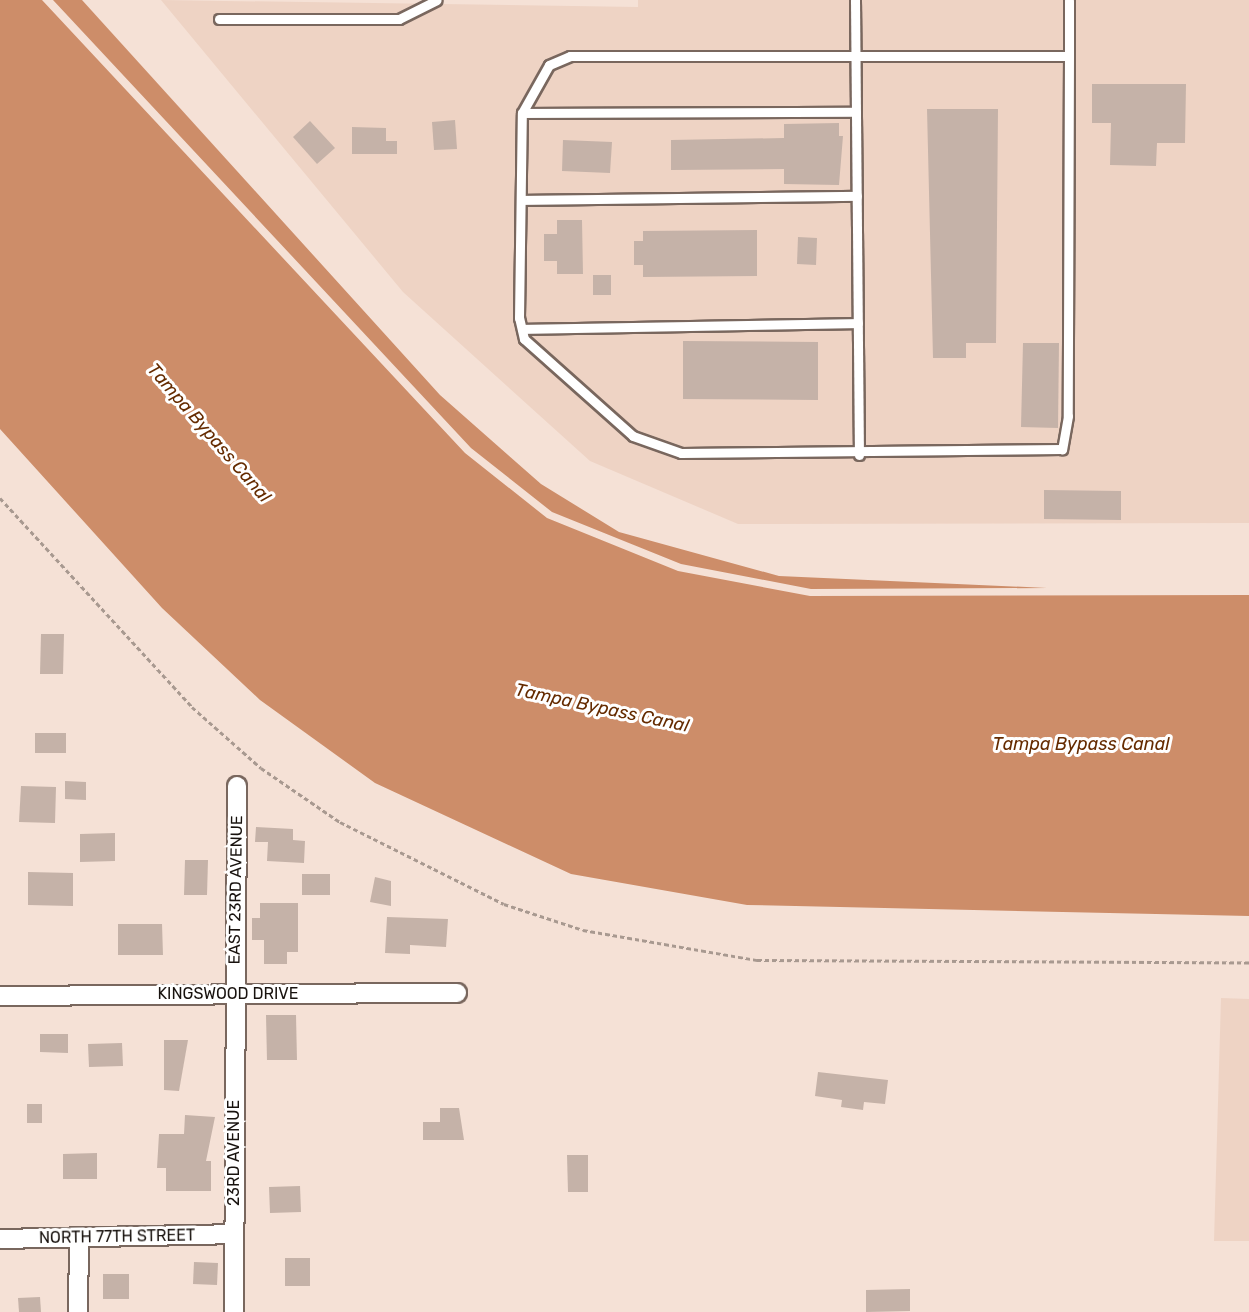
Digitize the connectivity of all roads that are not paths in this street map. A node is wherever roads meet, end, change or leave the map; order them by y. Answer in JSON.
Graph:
{"nodes":[{"id":1,"x":437,"y":0,"type":"edge"},
{"id":2,"x":855,"y":0,"type":"edge"},
{"id":3,"x":1069,"y":0,"type":"edge"},
{"id":4,"x":219,"y":19,"type":"dead end"},
{"id":5,"x":856,"y":56,"type":"junction"},
{"id":6,"x":1069,"y":56,"type":"junction"},
{"id":7,"x":856,"y":112,"type":"junction"},
{"id":8,"x":522,"y":113,"type":"junction"},
{"id":9,"x":857,"y":196,"type":"junction"},
{"id":10,"x":520,"y":200,"type":"junction"},
{"id":11,"x":858,"y":323,"type":"junction"},
{"id":12,"x":522,"y":329,"type":"junction"},
{"id":13,"x":859,"y":455,"type":"junction"},
{"id":14,"x":237,"y":786,"type":"dead end"},
{"id":15,"x":457,"y":993,"type":"dead end"},
{"id":16,"x":235,"y":994,"type":"junction"},
{"id":17,"x":0,"y":996,"type":"edge"},
{"id":18,"x":234,"y":1234,"type":"junction"},
{"id":19,"x":79,"y":1238,"type":"junction"},
{"id":20,"x":0,"y":1239,"type":"edge"},
{"id":21,"x":78,"y":1312,"type":"edge"},
{"id":22,"x":234,"y":1312,"type":"edge"}],
"edges":[{"from":1,"to":4,"type":"lane"},
{"from":2,"to":5,"type":"lane"},
{"from":3,"to":6,"type":"lane"},
{"from":5,"to":6,"type":"lane"},
{"from":5,"to":7,"type":"lane"},
{"from":5,"to":8,"type":"lane"},
{"from":6,"to":13,"type":"lane"},
{"from":7,"to":8,"type":"lane"},
{"from":7,"to":9,"type":"lane"},
{"from":8,"to":10,"type":"lane"},
{"from":9,"to":10,"type":"lane"},
{"from":9,"to":11,"type":"lane"},
{"from":10,"to":12,"type":"lane"},
{"from":11,"to":12,"type":"lane"},
{"from":11,"to":13,"type":"lane"},
{"from":12,"to":13,"type":"lane"},
{"from":14,"to":16,"type":"street","name":"EAST 23RD AVENUE"},
{"from":15,"to":16,"type":"street","name":"KINGSWOOD DRIVE"},
{"from":16,"to":17,"type":"street","name":"KINGSWOOD DRIVE"},
{"from":16,"to":18,"type":"street","name":"23RD AVENUE"},
{"from":18,"to":19,"type":"street","name":"NORTH 77TH STREET"},
{"from":18,"to":22,"type":"street","name":"23RD AVENUE"},
{"from":19,"to":20,"type":"street","name":"NORTH 77TH STREET"},
{"from":19,"to":21,"type":"street"}]}
